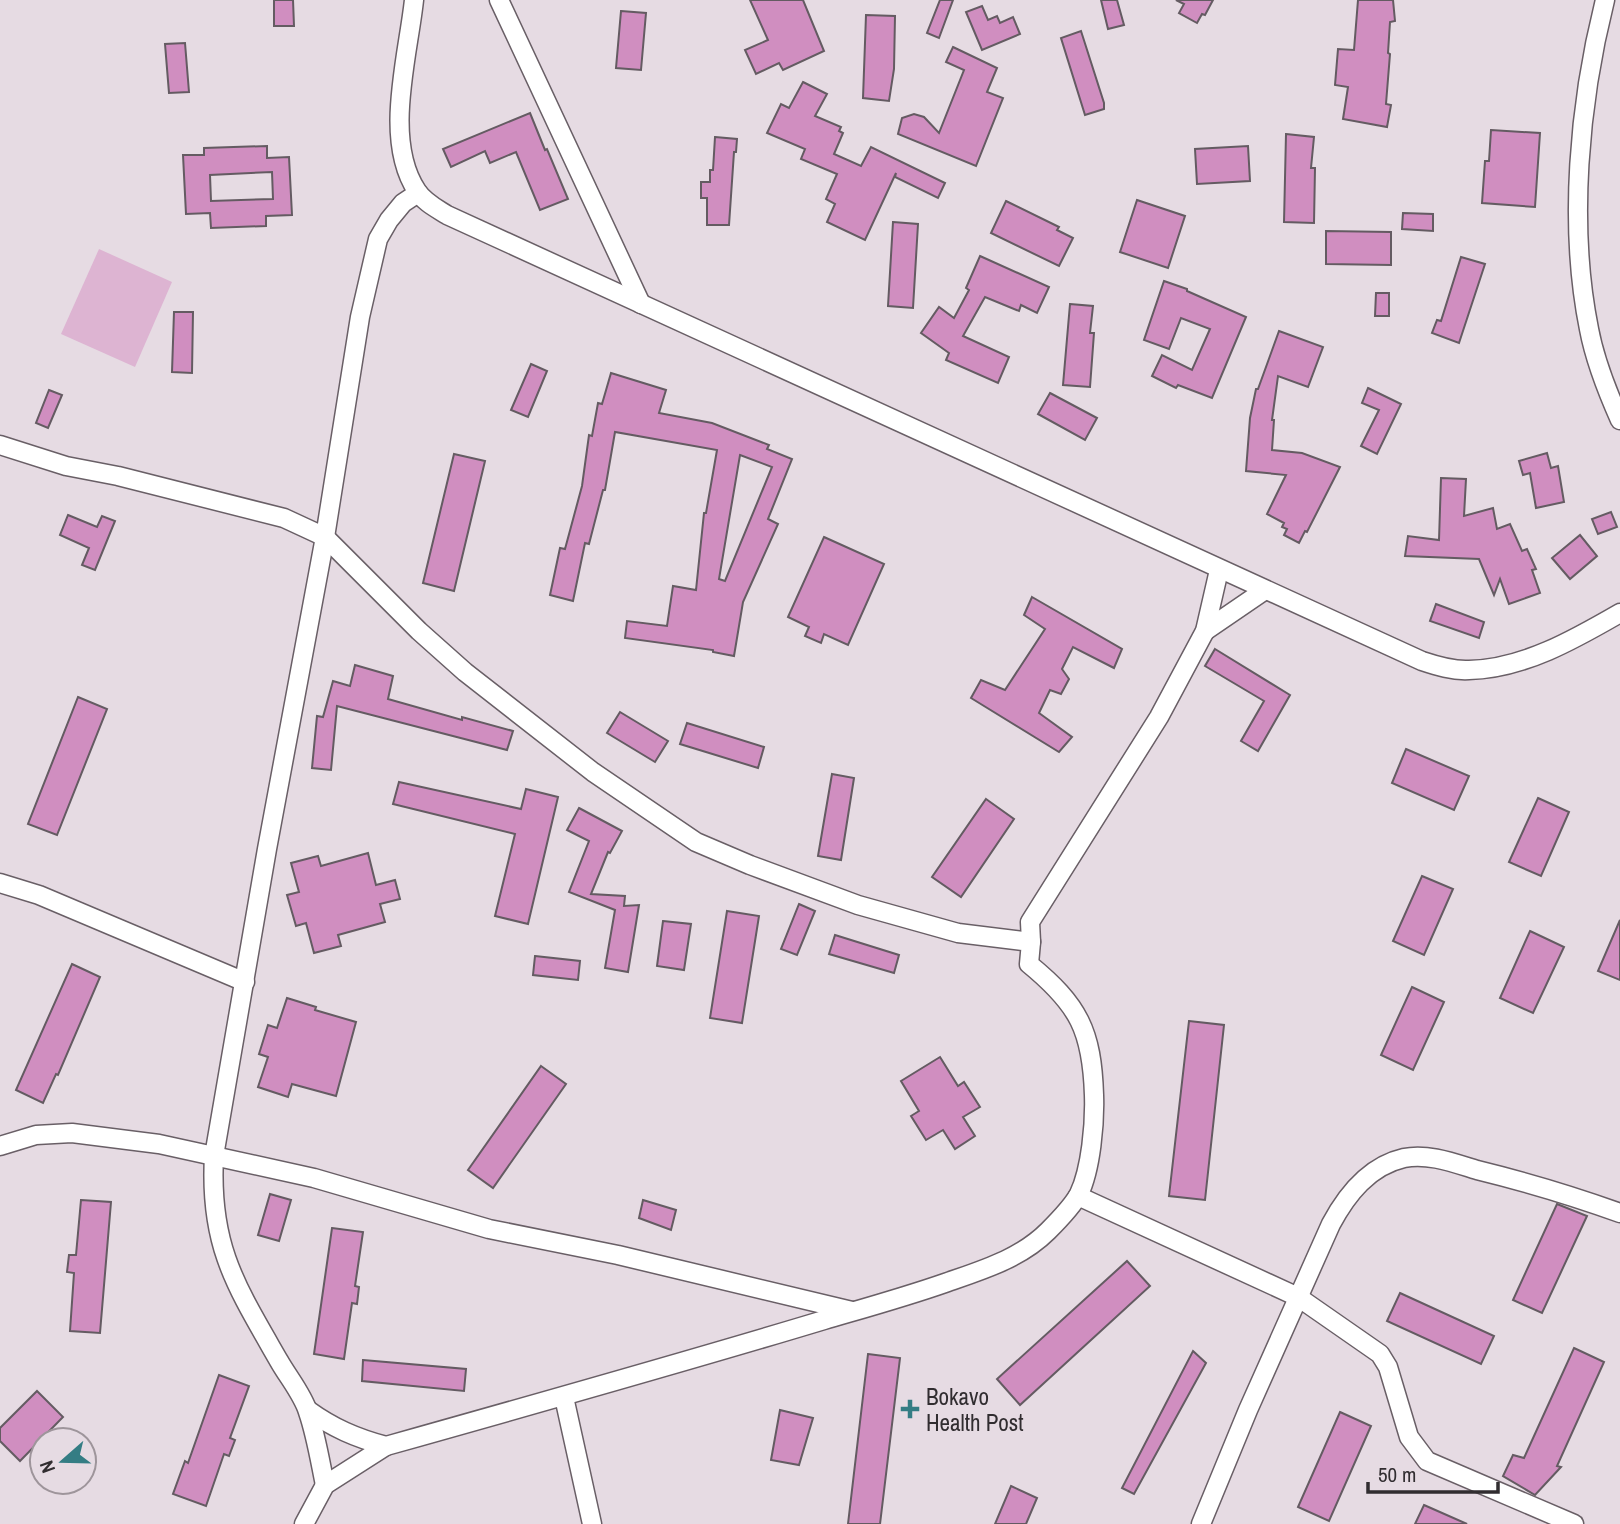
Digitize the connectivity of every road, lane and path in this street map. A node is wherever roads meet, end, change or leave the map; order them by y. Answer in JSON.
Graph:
{"nodes":[{"id":1,"x":414,"y":0,"type":"edge"},
{"id":2,"x":499,"y":0,"type":"edge"},
{"id":3,"x":1605,"y":0,"type":"edge"},
{"id":4,"x":418,"y":193,"type":"junction"},
{"id":5,"x":641,"y":304,"type":"junction"},
{"id":6,"x":1620,"y":420,"type":"edge"},
{"id":7,"x":0,"y":445,"type":"edge"},
{"id":8,"x":325,"y":537,"type":"junction"},
{"id":9,"x":1219,"y":570,"type":"junction"},
{"id":10,"x":1265,"y":590,"type":"junction"},
{"id":11,"x":1620,"y":613,"type":"edge"},
{"id":12,"x":1205,"y":631,"type":"junction"},
{"id":13,"x":0,"y":883,"type":"edge"},
{"id":14,"x":1031,"y":942,"type":"junction"},
{"id":15,"x":245,"y":982,"type":"junction"},
{"id":16,"x":0,"y":1146,"type":"edge"},
{"id":17,"x":214,"y":1156,"type":"junction"},
{"id":18,"x":1078,"y":1196,"type":"junction"},
{"id":19,"x":1620,"y":1213,"type":"edge"},
{"id":20,"x":1298,"y":1297,"type":"junction"},
{"id":21,"x":853,"y":1312,"type":"junction"},
{"id":22,"x":564,"y":1397,"type":"junction"},
{"id":23,"x":308,"y":1410,"type":"junction"},
{"id":24,"x":386,"y":1446,"type":"junction"},
{"id":25,"x":325,"y":1485,"type":"junction"},
{"id":26,"x":304,"y":1524,"type":"edge"},
{"id":27,"x":592,"y":1524,"type":"edge"},
{"id":28,"x":1201,"y":1524,"type":"edge"},
{"id":29,"x":1574,"y":1524,"type":"edge"}],
"edges":[{"from":1,"to":4,"type":"street"},
{"from":2,"to":5,"type":"street"},
{"from":3,"to":6,"type":"street"},
{"from":4,"to":5,"type":"street"},
{"from":4,"to":8,"type":"street"},
{"from":5,"to":9,"type":"street"},
{"from":7,"to":8,"type":"street"},
{"from":8,"to":14,"type":"street"},
{"from":8,"to":15,"type":"street"},
{"from":9,"to":10,"type":"street"},
{"from":9,"to":12,"type":"street"},
{"from":10,"to":11,"type":"street"},
{"from":10,"to":12,"type":"street"},
{"from":12,"to":14,"type":"street"},
{"from":13,"to":15,"type":"street"},
{"from":14,"to":18,"type":"street"},
{"from":15,"to":17,"type":"street"},
{"from":16,"to":17,"type":"street"},
{"from":17,"to":21,"type":"street"},
{"from":17,"to":23,"type":"street"},
{"from":18,"to":20,"type":"street"},
{"from":18,"to":21,"type":"street"},
{"from":19,"to":20,"type":"street"},
{"from":20,"to":28,"type":"street"},
{"from":20,"to":29,"type":"street"},
{"from":21,"to":22,"type":"street"},
{"from":22,"to":24,"type":"street"},
{"from":22,"to":27,"type":"street"},
{"from":23,"to":24,"type":"street"},
{"from":23,"to":25,"type":"street"},
{"from":24,"to":25,"type":"street"},
{"from":25,"to":26,"type":"street"}]}
